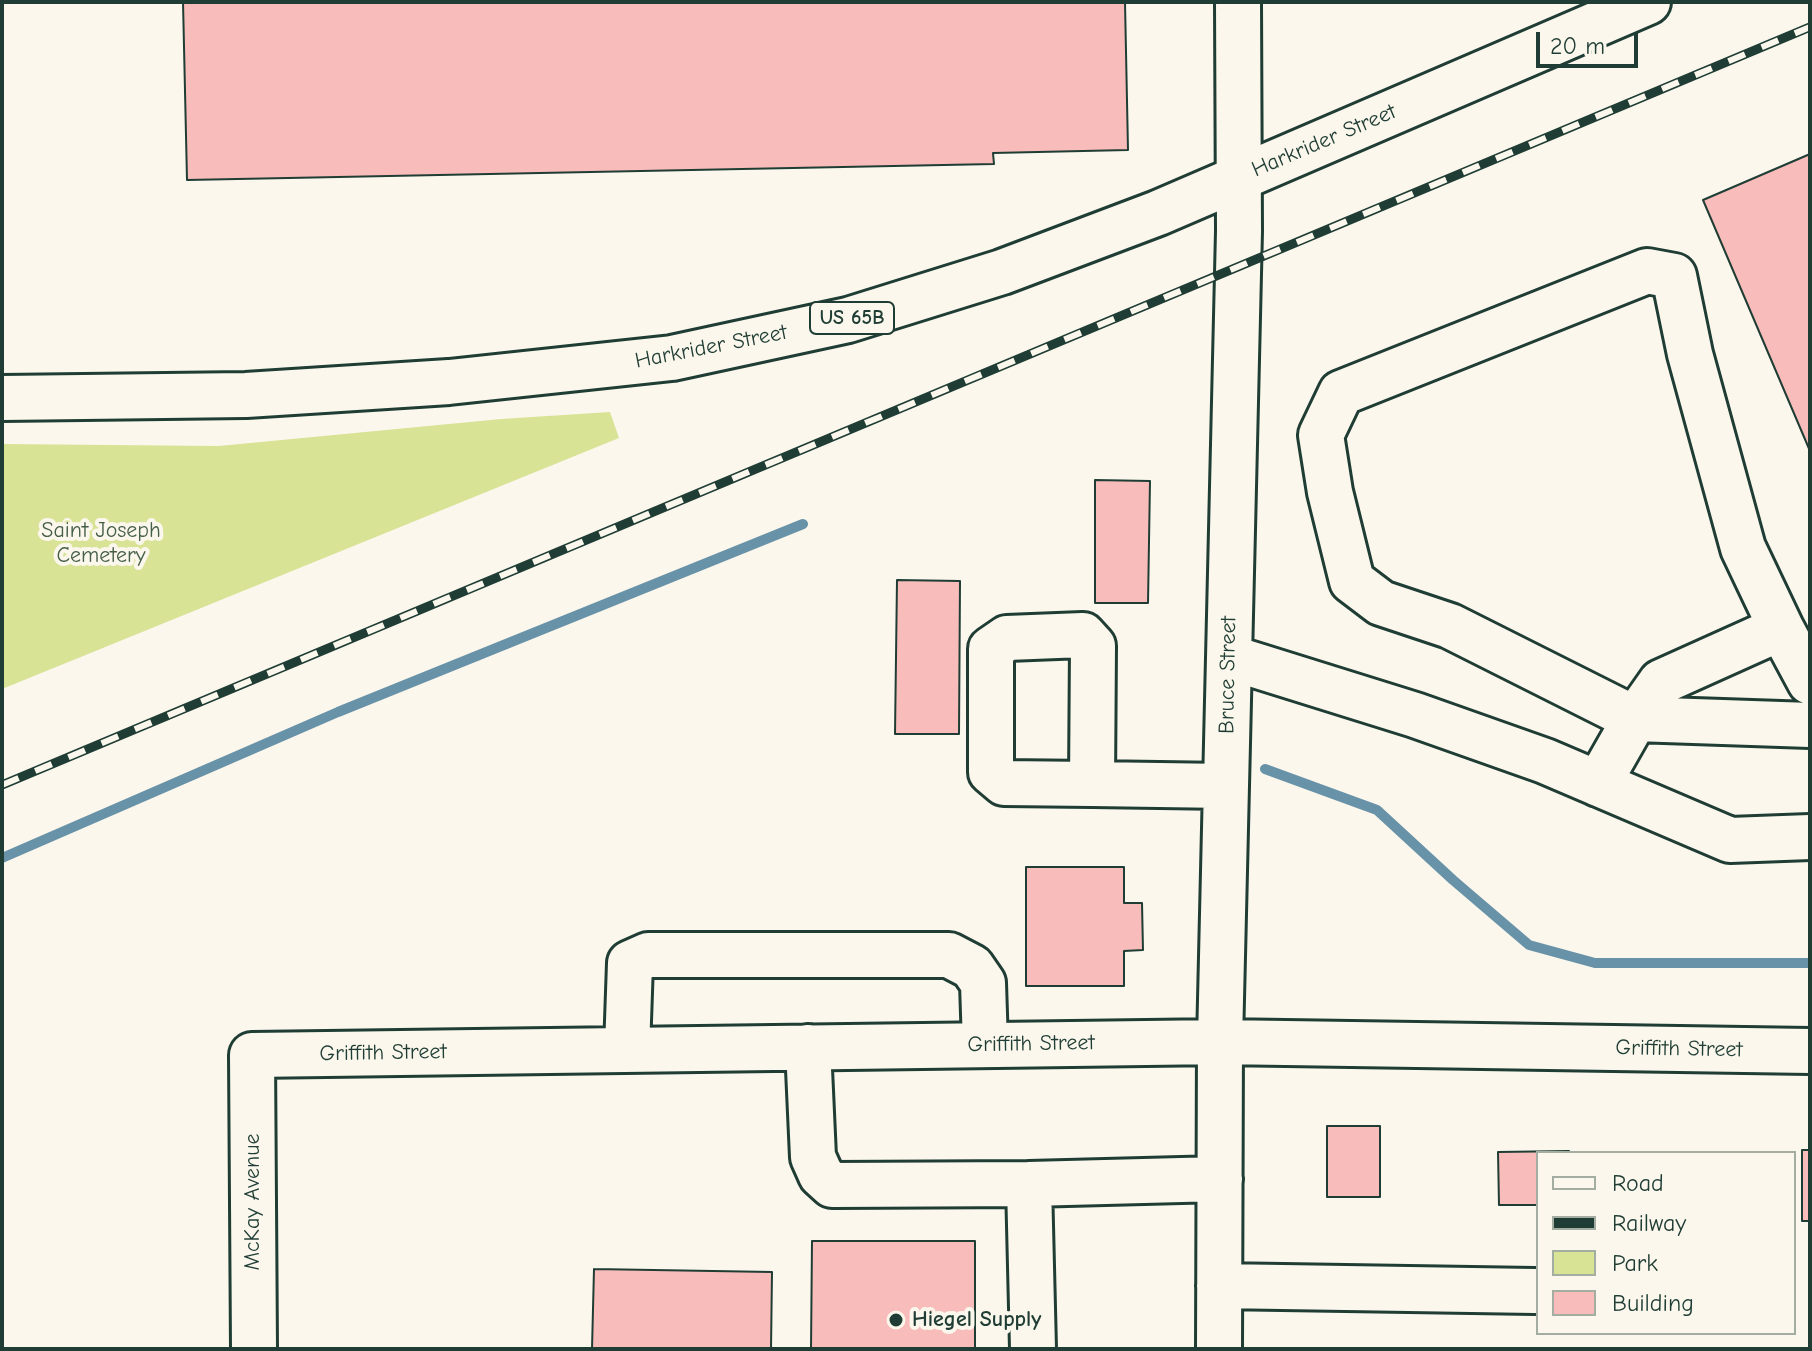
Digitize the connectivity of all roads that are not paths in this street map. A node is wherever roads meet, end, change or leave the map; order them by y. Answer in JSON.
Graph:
{"nodes":[{"id":1,"x":1238,"y":2,"type":"edge"},
{"id":2,"x":1648,"y":2,"type":"edge"},
{"id":3,"x":1240,"y":178,"type":"junction"},
{"id":4,"x":2,"y":398,"type":"edge"},
{"id":5,"x":1781,"y":628,"type":"junction"},
{"id":6,"x":1229,"y":657,"type":"junction"},
{"id":7,"x":1810,"y":682,"type":"edge"},
{"id":8,"x":1635,"y":719,"type":"junction"},
{"id":9,"x":1810,"y":725,"type":"edge"},
{"id":10,"x":1092,"y":784,"type":"dead end"},
{"id":11,"x":1598,"y":784,"type":"junction"},
{"id":12,"x":1226,"y":786,"type":"junction"},
{"id":13,"x":1810,"y":837,"type":"edge"},
{"id":14,"x":1220,"y":1042,"type":"junction"},
{"id":15,"x":985,"y":1045,"type":"junction"},
{"id":16,"x":808,"y":1047,"type":"junction"},
{"id":17,"x":627,"y":1050,"type":"junction"},
{"id":18,"x":1810,"y":1051,"type":"edge"},
{"id":19,"x":252,"y":1055,"type":"joint"},
{"id":20,"x":1220,"y":1179,"type":"junction"},
{"id":21,"x":1029,"y":1184,"type":"junction"},
{"id":22,"x":1219,"y":1286,"type":"junction"},
{"id":23,"x":1535,"y":1291,"type":"dead end"},
{"id":24,"x":254,"y":1349,"type":"edge"},
{"id":25,"x":1033,"y":1349,"type":"edge"},
{"id":26,"x":1219,"y":1349,"type":"edge"}],
"edges":[{"from":1,"to":3,"type":"street","name":"Bruce Street"},
{"from":2,"to":3,"type":"street","name":"Harkrider Street","number":"US 65B"},
{"from":3,"to":4,"type":"street","name":"Harkrider Street","number":"US 65B"},
{"from":3,"to":6,"type":"street","name":"Bruce Street"},
{"from":5,"to":7,"type":"street"},
{"from":5,"to":8,"type":"street"},
{"from":5,"to":8,"type":"street"},
{"from":6,"to":11,"type":"street"},
{"from":6,"to":12,"type":"street","name":"Bruce Street"},
{"from":8,"to":9,"type":"street"},
{"from":8,"to":11,"type":"street"},
{"from":10,"to":12,"type":"street"},
{"from":11,"to":13,"type":"street"},
{"from":12,"to":14,"type":"street","name":"Bruce Street"},
{"from":14,"to":15,"type":"street","name":"Griffith Street"},
{"from":14,"to":18,"type":"street","name":"Griffith Street"},
{"from":14,"to":20,"type":"street","name":"Bruce Street"},
{"from":15,"to":16,"type":"street","name":"Griffith Street"},
{"from":15,"to":17,"type":"street"},
{"from":16,"to":17,"type":"street","name":"Griffith Street"},
{"from":16,"to":21,"type":"street"},
{"from":17,"to":19,"type":"street","name":"Griffith Street"},
{"from":19,"to":24,"type":"street","name":"McKay Avenue"},
{"from":20,"to":21,"type":"street"},
{"from":20,"to":22,"type":"street","name":"Bruce Street"},
{"from":21,"to":25,"type":"street"},
{"from":22,"to":23,"type":"street"},
{"from":22,"to":26,"type":"street","name":"Bruce Street"}]}
